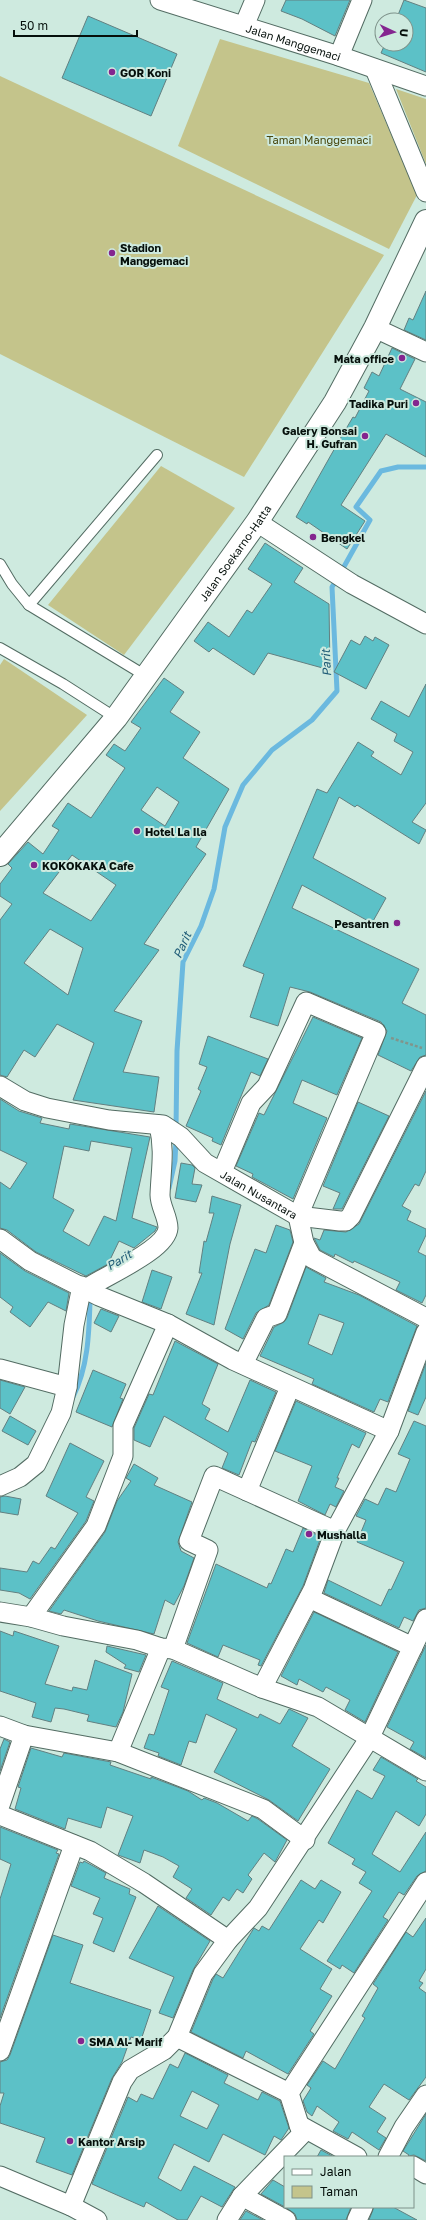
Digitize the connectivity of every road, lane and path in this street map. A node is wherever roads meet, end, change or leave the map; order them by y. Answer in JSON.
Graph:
{"nodes":[{"id":1,"x":160,"y":0,"type":"edge"},
{"id":2,"x":255,"y":0,"type":"edge"},
{"id":3,"x":362,"y":0,"type":"edge"},
{"id":4,"x":194,"y":5,"type":"edge"},
{"id":5,"x":244,"y":26,"type":"junction"},
{"id":6,"x":339,"y":56,"type":"junction"},
{"id":7,"x":375,"y":69,"type":"junction"},
{"id":8,"x":426,"y":86,"type":"edge"},
{"id":9,"x":426,"y":192,"type":"edge"},
{"id":10,"x":426,"y":221,"type":"edge"},
{"id":11,"x":375,"y":328,"type":"junction"},
{"id":12,"x":426,"y":352,"type":"edge"},
{"id":13,"x":157,"y":455,"type":"dead end"},
{"id":14,"x":257,"y":522,"type":"junction"},
{"id":15,"x":0,"y":564,"type":"edge"},
{"id":16,"x":29,"y":605,"type":"junction"},
{"id":17,"x":426,"y":624,"type":"edge"},
{"id":18,"x":0,"y":648,"type":"edge"},
{"id":19,"x":146,"y":676,"type":"junction"},
{"id":20,"x":116,"y":718,"type":"junction"},
{"id":21,"x":0,"y":855,"type":"edge"},
{"id":22,"x":376,"y":1032,"type":"junction"},
{"id":23,"x":426,"y":1050,"type":"edge"},
{"id":24,"x":426,"y":1066,"type":"edge"},
{"id":25,"x":0,"y":1086,"type":"edge"},
{"id":26,"x":161,"y":1125,"type":"junction"},
{"id":27,"x":222,"y":1172,"type":"junction"},
{"id":28,"x":298,"y":1216,"type":"junction"},
{"id":29,"x":0,"y":1239,"type":"edge"},
{"id":30,"x":304,"y":1243,"type":"junction"},
{"id":31,"x":89,"y":1290,"type":"junction"},
{"id":32,"x":426,"y":1318,"type":"edge"},
{"id":33,"x":168,"y":1324,"type":"junction"},
{"id":34,"x":426,"y":1332,"type":"edge"},
{"id":35,"x":243,"y":1364,"type":"junction"},
{"id":36,"x":0,"y":1369,"type":"edge"},
{"id":37,"x":67,"y":1387,"type":"junction"},
{"id":38,"x":290,"y":1387,"type":"junction"},
{"id":39,"x":389,"y":1430,"type":"junction"},
{"id":40,"x":0,"y":1486,"type":"edge"},
{"id":41,"x":247,"y":1491,"type":"junction"},
{"id":42,"x":335,"y":1531,"type":"junction"},
{"id":43,"x":309,"y":1598,"type":"junction"},
{"id":44,"x":0,"y":1612,"type":"edge"},
{"id":45,"x":31,"y":1617,"type":"junction"},
{"id":46,"x":426,"y":1619,"type":"edge"},
{"id":47,"x":413,"y":1647,"type":"junction"},
{"id":48,"x":167,"y":1649,"type":"junction"},
{"id":49,"x":262,"y":1688,"type":"junction"},
{"id":50,"x":0,"y":1726,"type":"edge"},
{"id":51,"x":24,"y":1735,"type":"junction"},
{"id":52,"x":369,"y":1739,"type":"junction"},
{"id":53,"x":118,"y":1752,"type":"junction"},
{"id":54,"x":426,"y":1771,"type":"edge"},
{"id":55,"x":0,"y":1805,"type":"edge"},
{"id":56,"x":0,"y":1815,"type":"edge"},
{"id":57,"x":305,"y":1840,"type":"junction"},
{"id":58,"x":74,"y":1845,"type":"junction"},
{"id":59,"x":426,"y":1882,"type":"edge"},
{"id":60,"x":228,"y":1940,"type":"junction"},
{"id":61,"x":177,"y":2037,"type":"junction"},
{"id":62,"x":0,"y":2051,"type":"edge"},
{"id":63,"x":290,"y":2093,"type":"junction"},
{"id":64,"x":426,"y":2094,"type":"edge"},
{"id":65,"x":299,"y":2125,"type":"junction"},
{"id":66,"x":355,"y":2156,"type":"edge"},
{"id":67,"x":391,"y":2156,"type":"edge"},
{"id":68,"x":414,"y":2167,"type":"edge"},
{"id":69,"x":426,"y":2174,"type":"edge"},
{"id":70,"x":0,"y":2176,"type":"edge"},
{"id":71,"x":242,"y":2196,"type":"junction"},
{"id":72,"x":363,"y":2208,"type":"edge"},
{"id":73,"x":82,"y":2214,"type":"edge"},
{"id":74,"x":227,"y":2220,"type":"edge"},
{"id":75,"x":286,"y":2220,"type":"edge"},
{"id":76,"x":357,"y":2220,"type":"edge"}],
"edges":[{"from":1,"to":4,"type":"street","name":"Jalan Manggemaci"},
{"from":2,"to":5,"type":"street"},
{"from":3,"to":6,"type":"street"},
{"from":4,"to":5,"type":"street","name":"Jalan Manggemaci"},
{"from":5,"to":6,"type":"street","name":"Jalan Manggemaci"},
{"from":6,"to":7,"type":"street","name":"Jalan Manggemaci"},
{"from":7,"to":8,"type":"street","name":"Jalan Manggemaci"},
{"from":7,"to":9,"type":"street"},
{"from":10,"to":11,"type":"highway","name":"Jalan Soekarno-Hatta"},
{"from":11,"to":12,"type":"street"},
{"from":11,"to":14,"type":"highway","name":"Jalan Soekarno-Hatta"},
{"from":13,"to":16,"type":"lane"},
{"from":14,"to":17,"type":"street"},
{"from":14,"to":19,"type":"highway","name":"Jalan Soekarno-Hatta"},
{"from":15,"to":16,"type":"lane"},
{"from":16,"to":19,"type":"lane"},
{"from":18,"to":20,"type":"lane"},
{"from":19,"to":20,"type":"highway","name":"Jalan Soekarno-Hatta"},
{"from":20,"to":21,"type":"highway","name":"Jalan Soekarno-Hatta"},
{"from":22,"to":23,"type":"path"},
{"from":22,"to":27,"type":"street"},
{"from":22,"to":28,"type":"street"},
{"from":24,"to":28,"type":"street"},
{"from":25,"to":26,"type":"street"},
{"from":26,"to":27,"type":"street","name":"Jalan Nusantara"},
{"from":26,"to":31,"type":"street"},
{"from":27,"to":28,"type":"street","name":"Jalan Nusantara"},
{"from":28,"to":30,"type":"street","name":"Jalan Nusantara"},
{"from":29,"to":31,"type":"street"},
{"from":30,"to":32,"type":"street","name":"Jalan Nusantara"},
{"from":30,"to":35,"type":"street"},
{"from":31,"to":33,"type":"street"},
{"from":31,"to":37,"type":"street"},
{"from":33,"to":35,"type":"street"},
{"from":33,"to":45,"type":"street"},
{"from":34,"to":39,"type":"street"},
{"from":35,"to":38,"type":"street"},
{"from":36,"to":37,"type":"street"},
{"from":37,"to":40,"type":"street"},
{"from":38,"to":39,"type":"street"},
{"from":38,"to":41,"type":"street"},
{"from":39,"to":42,"type":"street"},
{"from":41,"to":42,"type":"street"},
{"from":41,"to":48,"type":"street"},
{"from":42,"to":43,"type":"street"},
{"from":43,"to":47,"type":"street"},
{"from":43,"to":49,"type":"street"},
{"from":44,"to":45,"type":"street"},
{"from":45,"to":48,"type":"street"},
{"from":46,"to":47,"type":"street"},
{"from":47,"to":52,"type":"street"},
{"from":48,"to":49,"type":"street"},
{"from":48,"to":53,"type":"street"},
{"from":49,"to":52,"type":"street"},
{"from":50,"to":51,"type":"street"},
{"from":51,"to":53,"type":"street"},
{"from":51,"to":55,"type":"street"},
{"from":52,"to":54,"type":"street"},
{"from":52,"to":57,"type":"street"},
{"from":53,"to":57,"type":"street"},
{"from":56,"to":58,"type":"street"},
{"from":57,"to":60,"type":"street"},
{"from":58,"to":60,"type":"street"},
{"from":58,"to":62,"type":"street"},
{"from":59,"to":63,"type":"street"},
{"from":60,"to":61,"type":"street"},
{"from":61,"to":63,"type":"street"},
{"from":61,"to":73,"type":"street"},
{"from":63,"to":65,"type":"street"},
{"from":64,"to":67,"type":"street"},
{"from":65,"to":66,"type":"street"},
{"from":65,"to":71,"type":"street"},
{"from":68,"to":69,"type":"street"},
{"from":70,"to":73,"type":"street"},
{"from":71,"to":74,"type":"street"},
{"from":71,"to":75,"type":"street"},
{"from":72,"to":76,"type":"street"}]}
